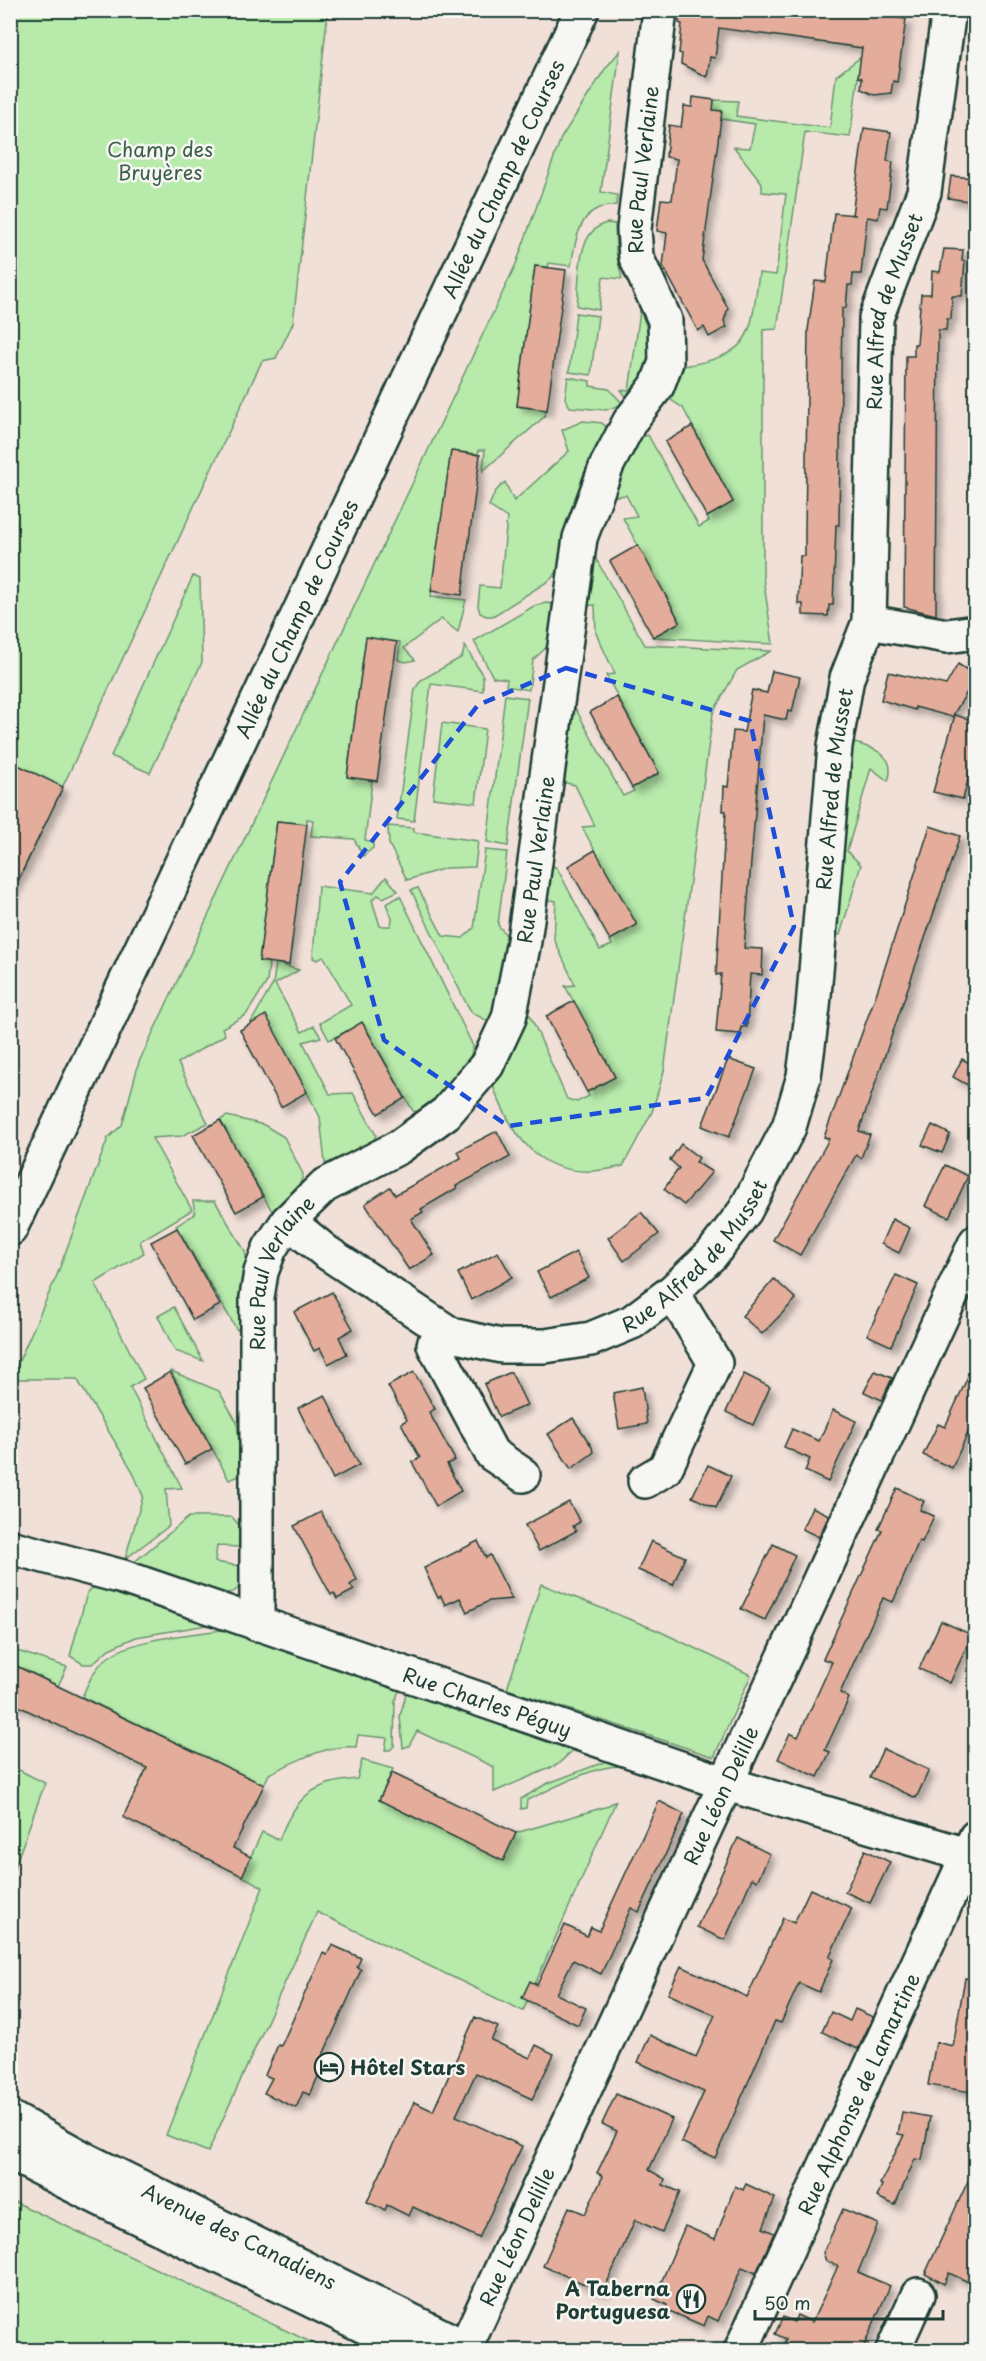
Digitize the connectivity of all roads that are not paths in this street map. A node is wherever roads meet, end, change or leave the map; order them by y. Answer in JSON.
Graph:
{"nodes":[{"id":1,"x":582,"y":10,"type":"edge"},
{"id":2,"x":660,"y":10,"type":"edge"},
{"id":3,"x":949,"y":10,"type":"edge"},
{"id":4,"x":869,"y":621,"type":"junction"},
{"id":5,"x":975,"y":632,"type":"edge"},
{"id":6,"x":288,"y":1221,"type":"junction"},
{"id":7,"x":10,"y":1229,"type":"edge"},
{"id":8,"x":975,"y":1242,"type":"edge"},
{"id":9,"x":672,"y":1292,"type":"junction"},
{"id":10,"x":440,"y":1329,"type":"junction"},
{"id":11,"x":523,"y":1475,"type":"dead end"},
{"id":12,"x":645,"y":1481,"type":"dead end"},
{"id":13,"x":10,"y":1547,"type":"edge"},
{"id":14,"x":257,"y":1624,"type":"junction"},
{"id":15,"x":727,"y":1784,"type":"junction"},
{"id":16,"x":971,"y":1846,"type":"edge"},
{"id":17,"x":10,"y":2118,"type":"edge"},
{"id":18,"x":10,"y":2153,"type":"edge"},
{"id":19,"x":918,"y":2295,"type":"dead end"},
{"id":20,"x":468,"y":2349,"type":"edge"},
{"id":21,"x":412,"y":2350,"type":"edge"},
{"id":22,"x":741,"y":2350,"type":"edge"},
{"id":23,"x":893,"y":2350,"type":"edge"}],
"edges":[{"from":1,"to":7,"type":"street","name":"Allée du Champ de Courses"},
{"from":2,"to":6,"type":"street","name":"Rue Paul Verlaine"},
{"from":3,"to":4,"type":"street","name":"Rue Alfred de Musset"},
{"from":4,"to":5,"type":"street"},
{"from":4,"to":9,"type":"street","name":"Rue Alfred de Musset"},
{"from":6,"to":10,"type":"street","name":"Rue Alfred de Musset"},
{"from":6,"to":14,"type":"street","name":"Rue Paul Verlaine"},
{"from":8,"to":15,"type":"street","name":"Rue Léon Delille"},
{"from":9,"to":10,"type":"street","name":"Rue Alfred de Musset"},
{"from":9,"to":12,"type":"street"},
{"from":10,"to":11,"type":"street"},
{"from":13,"to":14,"type":"street","name":"Rue Charles Péguy"},
{"from":14,"to":15,"type":"street","name":"Rue Charles Péguy"},
{"from":15,"to":16,"type":"street","name":"Rue Charles Péguy"},
{"from":15,"to":20,"type":"street","name":"Rue Léon Delille"},
{"from":16,"to":22,"type":"street","name":"Rue Alphonse de Lamartine"},
{"from":17,"to":20,"type":"street","name":"Avenue des Canadiens"},
{"from":18,"to":21,"type":"street","name":"Avenue des Canadiens"},
{"from":19,"to":23,"type":"street"}]}
